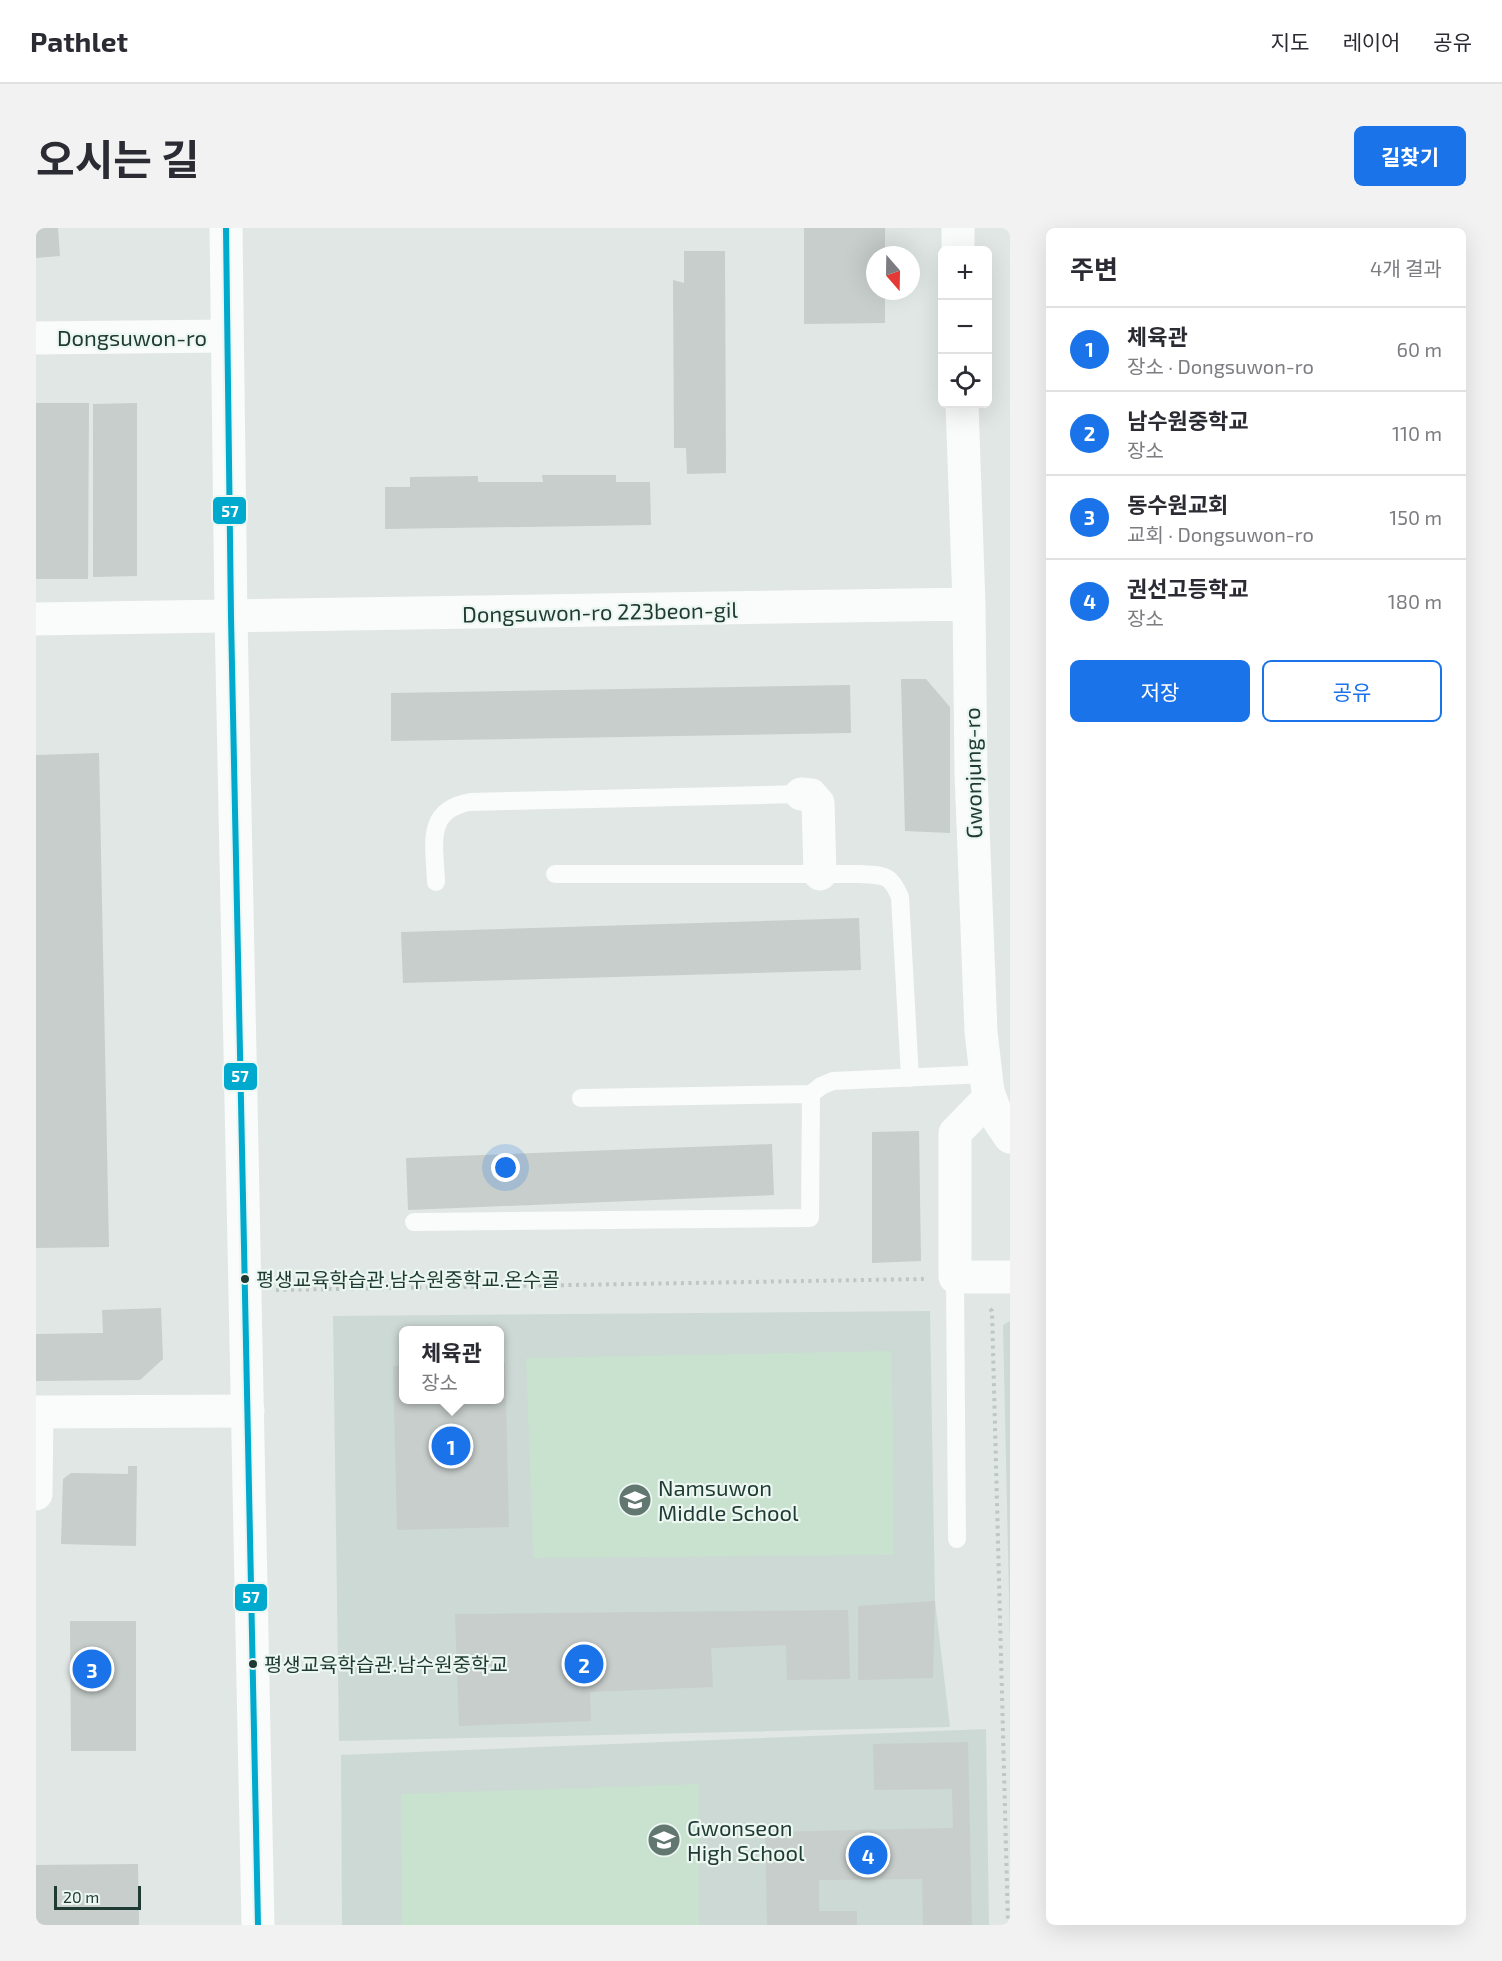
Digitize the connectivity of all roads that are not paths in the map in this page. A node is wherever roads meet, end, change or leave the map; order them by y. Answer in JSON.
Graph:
{"nodes":[{"id":1,"x":226,"y":228,"type":"edge"},
{"id":2,"x":958,"y":228,"type":"edge"},
{"id":3,"x":958,"y":246,"type":"edge"},
{"id":4,"x":227,"y":336,"type":"junction"},
{"id":5,"x":36,"y":338,"type":"edge"},
{"id":6,"x":962,"y":408,"type":"edge"},
{"id":7,"x":969,"y":604,"type":"junction"},
{"id":8,"x":231,"y":617,"type":"junction"},
{"id":9,"x":36,"y":619,"type":"edge"},
{"id":10,"x":801,"y":794,"type":"joint"},
{"id":11,"x":555,"y":874,"type":"dead end"},
{"id":12,"x":820,"y":874,"type":"junction"},
{"id":13,"x":436,"y":882,"type":"dead end"},
{"id":14,"x":910,"y":1077,"type":"junction"},
{"id":15,"x":988,"y":1085,"type":"junction"},
{"id":16,"x":811,"y":1095,"type":"junction"},
{"id":17,"x":581,"y":1098,"type":"dead end"},
{"id":18,"x":1010,"y":1137,"type":"edge"},
{"id":19,"x":414,"y":1222,"type":"dead end"},
{"id":20,"x":955,"y":1277,"type":"junction"},
{"id":21,"x":1010,"y":1277,"type":"edge"},
{"id":22,"x":248,"y":1411,"type":"junction"},
{"id":23,"x":36,"y":1412,"type":"edge"},
{"id":24,"x":36,"y":1494,"type":"edge"},
{"id":25,"x":957,"y":1539,"type":"dead end"},
{"id":26,"x":258,"y":1925,"type":"edge"}],
"edges":[{"from":1,"to":4,"type":"street","name":"Dongsuwon-ro"},
{"from":2,"to":3,"type":"street"},
{"from":4,"to":5,"type":"street","name":"Dongsuwon-ro"},
{"from":4,"to":8,"type":"street","name":"Dongsuwon-ro"},
{"from":6,"to":7,"type":"street","name":"Gwonjung-ro"},
{"from":7,"to":8,"type":"street","name":"Dongsuwon-ro 223beon-gil"},
{"from":7,"to":15,"type":"street","name":"Gwonjung-ro"},
{"from":8,"to":9,"type":"street","name":"Dongsuwon-ro 223beon-gil"},
{"from":8,"to":22,"type":"street","name":"Dongsuwon-ro"},
{"from":10,"to":12,"type":"street"},
{"from":10,"to":13,"type":"lane"},
{"from":11,"to":12,"type":"lane"},
{"from":12,"to":14,"type":"lane"},
{"from":14,"to":15,"type":"lane"},
{"from":14,"to":16,"type":"lane"},
{"from":15,"to":18,"type":"street","name":"Gwonjung-ro"},
{"from":15,"to":20,"type":"street"},
{"from":16,"to":17,"type":"lane"},
{"from":16,"to":19,"type":"lane"},
{"from":20,"to":21,"type":"street"},
{"from":20,"to":25,"type":"lane"},
{"from":22,"to":23,"type":"street"},
{"from":22,"to":26,"type":"street","name":"Dongsuwon-ro"},
{"from":23,"to":24,"type":"street"}]}
